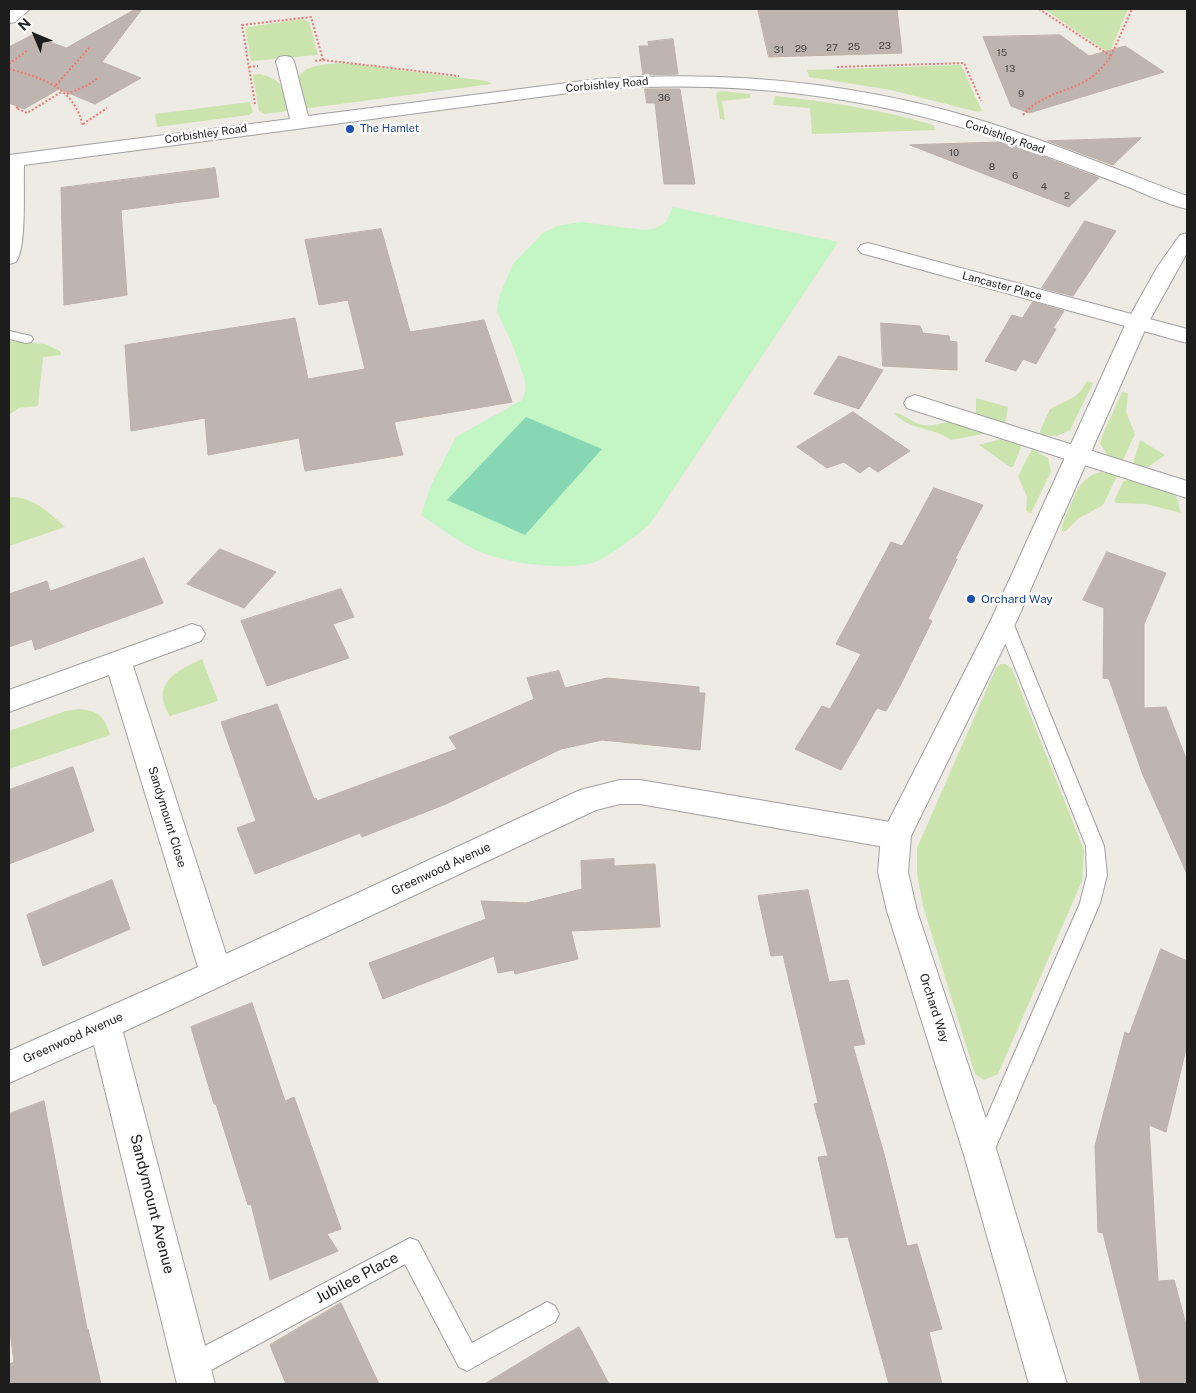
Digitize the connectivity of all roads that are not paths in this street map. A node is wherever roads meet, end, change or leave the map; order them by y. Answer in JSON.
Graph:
{"nodes":[{"id":1,"x":22,"y":9,"type":"edge"},
{"id":2,"x":9,"y":18,"type":"edge"},
{"id":3,"x":285,"y":61,"type":"dead end"},
{"id":4,"x":300,"y":122,"type":"junction"},
{"id":5,"x":11,"y":161,"type":"edge"},
{"id":6,"x":1187,"y":204,"type":"edge"},
{"id":7,"x":1187,"y":239,"type":"edge"},
{"id":8,"x":868,"y":249,"type":"dead end"},
{"id":9,"x":9,"y":258,"type":"edge"},
{"id":10,"x":1137,"y":323,"type":"junction"},
{"id":11,"x":9,"y":335,"type":"edge"},
{"id":12,"x":1187,"y":336,"type":"edge"},
{"id":13,"x":26,"y":339,"type":"dead end"},
{"id":14,"x":914,"y":403,"type":"dead end"},
{"id":15,"x":1078,"y":454,"type":"junction"},
{"id":16,"x":1187,"y":490,"type":"edge"},
{"id":17,"x":1004,"y":620,"type":"junction"},
{"id":18,"x":192,"y":634,"type":"dead end"},
{"id":19,"x":118,"y":661,"type":"junction"},
{"id":20,"x":9,"y":701,"type":"edge"},
{"id":21,"x":896,"y":836,"type":"junction"},
{"id":22,"x":216,"y":974,"type":"junction"},
{"id":23,"x":105,"y":1024,"type":"junction"},
{"id":24,"x":9,"y":1067,"type":"edge"},
{"id":25,"x":981,"y":1155,"type":"junction"},
{"id":26,"x":547,"y":1314,"type":"dead end"},
{"id":27,"x":195,"y":1375,"type":"edge"},
{"id":28,"x":1048,"y":1384,"type":"edge"}],
"edges":[{"from":1,"to":2,"type":"street"},
{"from":3,"to":4,"type":"street"},
{"from":4,"to":5,"type":"street","name":"Corbishley Road"},
{"from":4,"to":6,"type":"street","name":"Corbishley Road"},
{"from":5,"to":9,"type":"street"},
{"from":7,"to":10,"type":"street","name":"Orchard Way"},
{"from":8,"to":10,"type":"street","name":"Lancaster Place"},
{"from":10,"to":12,"type":"street","name":"Lancaster Place"},
{"from":10,"to":15,"type":"street","name":"Orchard Way"},
{"from":11,"to":13,"type":"lane"},
{"from":14,"to":15,"type":"street"},
{"from":15,"to":16,"type":"street"},
{"from":15,"to":17,"type":"street","name":"Orchard Way"},
{"from":17,"to":21,"type":"street","name":"Orchard Way"},
{"from":17,"to":25,"type":"lane"},
{"from":18,"to":19,"type":"street"},
{"from":19,"to":20,"type":"street"},
{"from":19,"to":22,"type":"street","name":"Sandymount Close"},
{"from":21,"to":22,"type":"street","name":"Greenwood Avenue"},
{"from":21,"to":25,"type":"street","name":"Orchard Way"},
{"from":22,"to":23,"type":"street","name":"Greenwood Avenue"},
{"from":23,"to":24,"type":"street","name":"Greenwood Avenue"},
{"from":23,"to":27,"type":"street","name":"Sandymount Avenue"},
{"from":25,"to":28,"type":"street","name":"Orchard Way"},
{"from":26,"to":27,"type":"lane","name":"Jubilee Place"}]}
